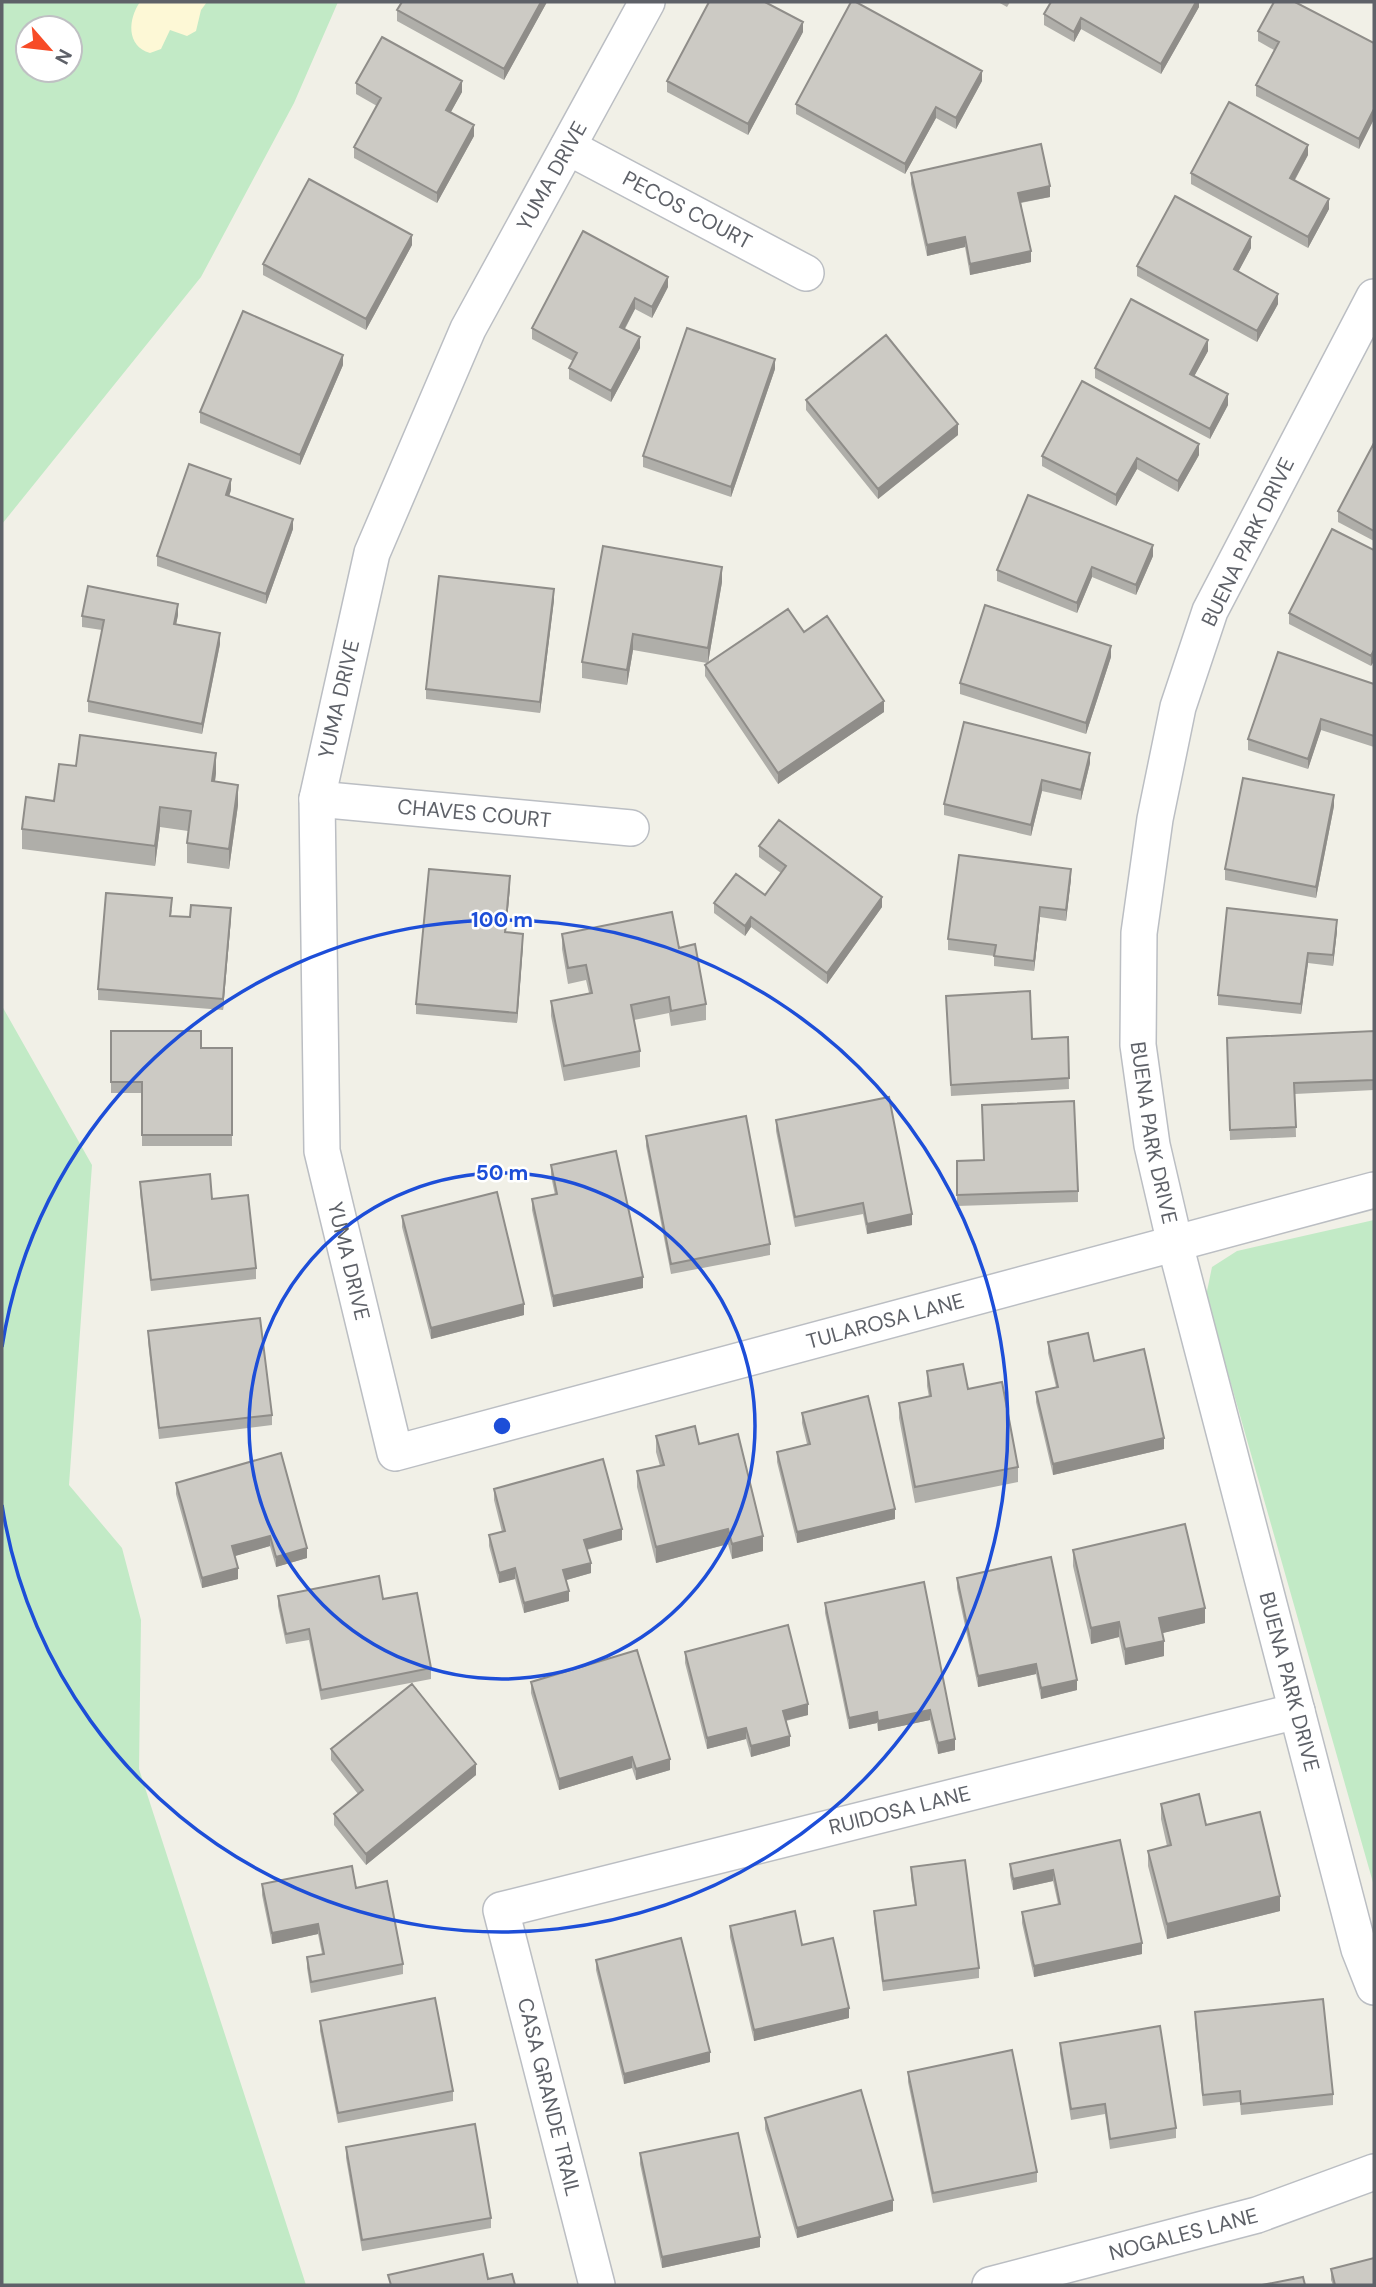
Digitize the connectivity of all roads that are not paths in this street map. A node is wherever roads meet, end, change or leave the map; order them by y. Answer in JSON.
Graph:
{"nodes":[{"id":1,"x":647,"y":2,"type":"edge"},
{"id":2,"x":568,"y":147,"type":"junction"},
{"id":3,"x":806,"y":273,"type":"dead end"},
{"id":4,"x":1374,"y":297,"type":"edge"},
{"id":5,"x":317,"y":799,"type":"junction"},
{"id":6,"x":631,"y":828,"type":"dead end"},
{"id":7,"x":1374,"y":1190,"type":"edge"},
{"id":8,"x":1175,"y":1244,"type":"junction"},
{"id":9,"x":395,"y":1453,"type":"joint"},
{"id":10,"x":1297,"y":1711,"type":"junction"},
{"id":11,"x":501,"y":1910,"type":"joint"},
{"id":12,"x":1374,"y":1987,"type":"edge"},
{"id":13,"x":1374,"y":2172,"type":"edge"},
{"id":14,"x":597,"y":2285,"type":"edge"},
{"id":15,"x":990,"y":2285,"type":"edge"}],
"edges":[{"from":1,"to":2,"type":"street","name":"YUMA DRIVE"},
{"from":2,"to":3,"type":"street","name":"PECOS COURT"},
{"from":2,"to":5,"type":"street","name":"YUMA DRIVE"},
{"from":4,"to":8,"type":"street","name":"BUENA PARK DRIVE"},
{"from":5,"to":6,"type":"street","name":"CHAVES COURT"},
{"from":5,"to":9,"type":"street","name":"YUMA DRIVE"},
{"from":7,"to":8,"type":"street","name":"TULAROSA LANE"},
{"from":8,"to":9,"type":"street","name":"TULAROSA LANE"},
{"from":8,"to":10,"type":"street","name":"BUENA PARK DRIVE"},
{"from":10,"to":11,"type":"street","name":"RUIDOSA LANE"},
{"from":10,"to":12,"type":"street","name":"BUENA PARK DRIVE"},
{"from":11,"to":14,"type":"street","name":"CASA GRANDE TRAIL"},
{"from":13,"to":15,"type":"street","name":"NOGALES LANE"}]}
